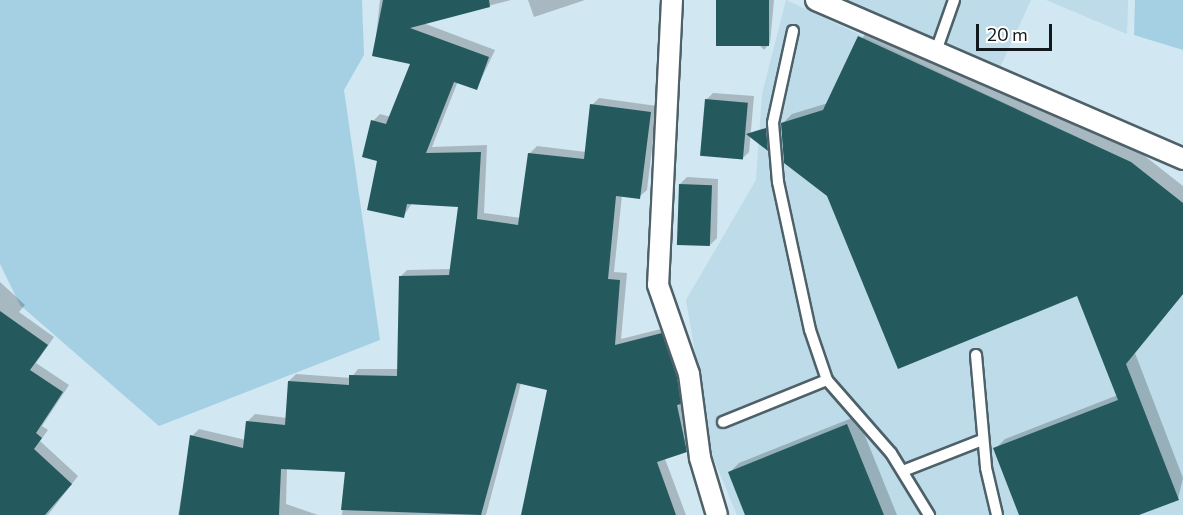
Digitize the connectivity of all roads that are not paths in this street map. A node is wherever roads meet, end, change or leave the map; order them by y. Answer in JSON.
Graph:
{"nodes":[{"id":1,"x":672,"y":0,"type":"edge"},
{"id":2,"x":816,"y":0,"type":"edge"},
{"id":3,"x":954,"y":0,"type":"edge"},
{"id":4,"x":793,"y":31,"type":"dead end"},
{"id":5,"x":935,"y":54,"type":"junction"},
{"id":6,"x":1183,"y":159,"type":"edge"},
{"id":7,"x":976,"y":355,"type":"dead end"},
{"id":8,"x":827,"y":380,"type":"junction"},
{"id":9,"x":723,"y":422,"type":"dead end"},
{"id":10,"x":982,"y":440,"type":"junction"},
{"id":11,"x":903,"y":471,"type":"junction"},
{"id":12,"x":717,"y":515,"type":"edge"},
{"id":13,"x":928,"y":515,"type":"edge"},
{"id":14,"x":997,"y":515,"type":"edge"}],
"edges":[{"from":1,"to":12,"type":"street"},
{"from":2,"to":5,"type":"street"},
{"from":3,"to":5,"type":"lane"},
{"from":4,"to":8,"type":"lane"},
{"from":5,"to":6,"type":"street"},
{"from":7,"to":10,"type":"lane"},
{"from":8,"to":9,"type":"lane"},
{"from":8,"to":11,"type":"lane"},
{"from":10,"to":11,"type":"lane"},
{"from":10,"to":14,"type":"lane"},
{"from":11,"to":13,"type":"lane"}]}
